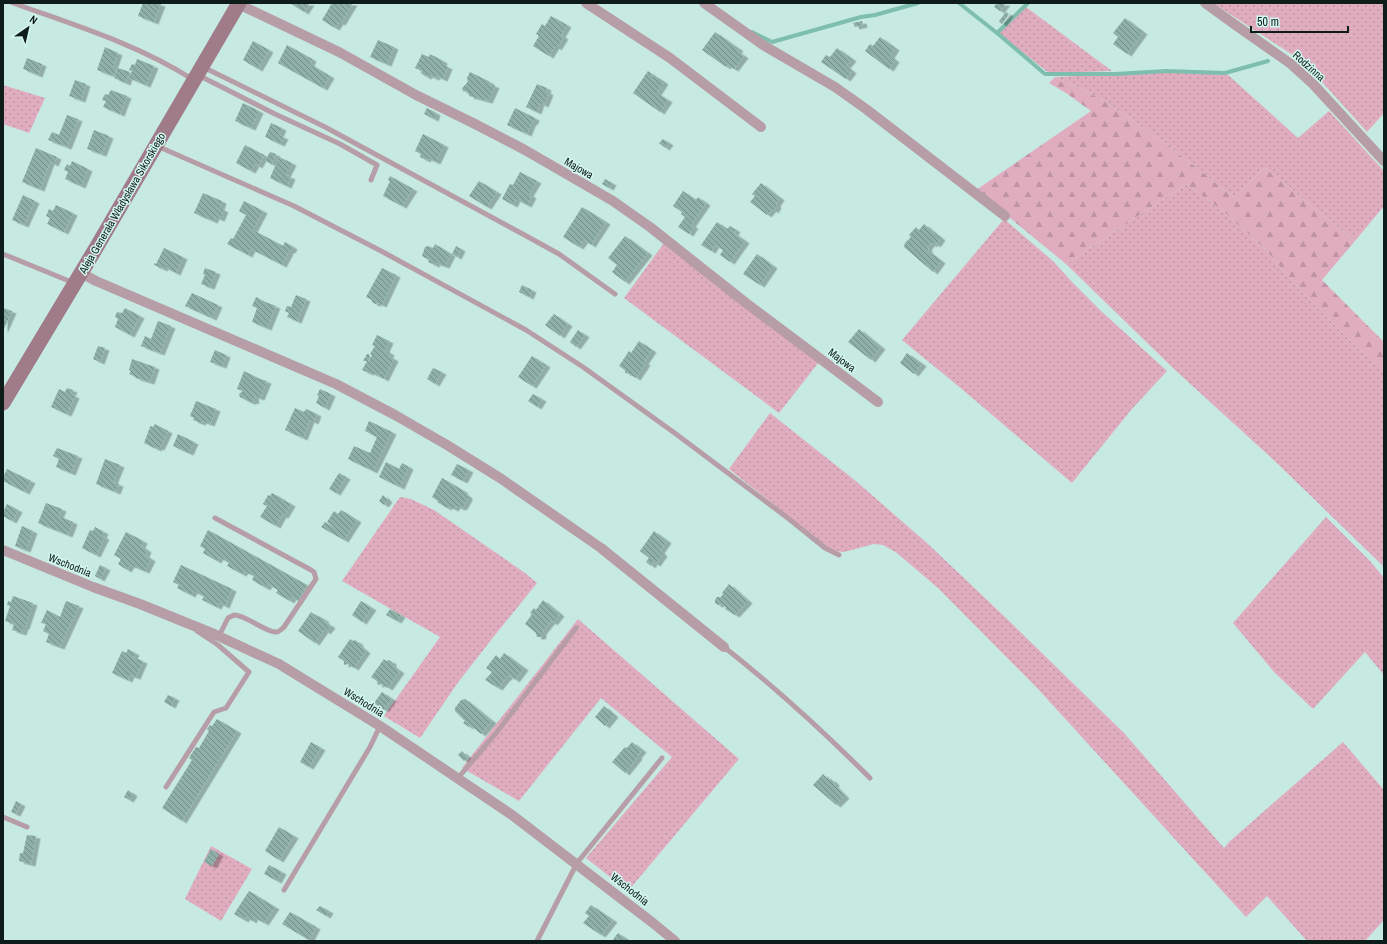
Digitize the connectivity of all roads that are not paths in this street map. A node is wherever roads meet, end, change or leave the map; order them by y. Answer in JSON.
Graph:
{"nodes":[{"id":1,"x":13,"y":3,"type":"edge"},
{"id":2,"x":238,"y":3,"type":"edge"},
{"id":3,"x":586,"y":3,"type":"edge"},
{"id":4,"x":704,"y":3,"type":"edge"},
{"id":5,"x":1205,"y":3,"type":"edge"},
{"id":6,"x":198,"y":74,"type":"junction"},
{"id":7,"x":762,"y":128,"type":"dead end"},
{"id":8,"x":156,"y":145,"type":"junction"},
{"id":9,"x":1384,"y":161,"type":"edge"},
{"id":10,"x":371,"y":180,"type":"dead end"},
{"id":11,"x":1005,"y":216,"type":"dead end"},
{"id":12,"x":3,"y":254,"type":"edge"},
{"id":13,"x":78,"y":278,"type":"junction"},
{"id":14,"x":615,"y":294,"type":"dead end"},
{"id":15,"x":878,"y":402,"type":"dead end"},
{"id":16,"x":3,"y":403,"type":"edge"},
{"id":17,"x":216,"y":518,"type":"dead end"},
{"id":18,"x":3,"y":550,"type":"edge"},
{"id":19,"x":839,"y":555,"type":"dead end"},
{"id":20,"x":181,"y":620,"type":"junction"},
{"id":21,"x":576,"y":628,"type":"dead end"},
{"id":22,"x":219,"y":636,"type":"junction"},
{"id":23,"x":724,"y":647,"type":"joint"},
{"id":24,"x":380,"y":726,"type":"junction"},
{"id":25,"x":662,"y":758,"type":"dead end"},
{"id":26,"x":458,"y":778,"type":"junction"},
{"id":27,"x":870,"y":778,"type":"dead end"},
{"id":28,"x":166,"y":786,"type":"dead end"},
{"id":29,"x":3,"y":817,"type":"edge"},
{"id":30,"x":27,"y":827,"type":"dead end"},
{"id":31,"x":577,"y":863,"type":"junction"},
{"id":32,"x":284,"y":890,"type":"dead end"},
{"id":33,"x":537,"y":941,"type":"edge"},
{"id":34,"x":675,"y":941,"type":"edge"}],
"edges":[{"from":1,"to":6,"type":"lane"},
{"from":2,"to":6,"type":"main road","name":"Aleja Generała Władysława Sikorskiego"},
{"from":2,"to":15,"type":"street","name":"Majowa"},
{"from":3,"to":7,"type":"street"},
{"from":4,"to":11,"type":"street"},
{"from":5,"to":9,"type":"street","name":"Rodzinna"},
{"from":6,"to":8,"type":"main road","name":"Aleja Generała Władysława Sikorskiego"},
{"from":6,"to":10,"type":"lane"},
{"from":6,"to":14,"type":"lane"},
{"from":8,"to":13,"type":"main road","name":"Aleja Generała Władysława Sikorskiego"},
{"from":8,"to":19,"type":"lane"},
{"from":12,"to":13,"type":"lane"},
{"from":13,"to":16,"type":"main road","name":"Aleja Generała Władysława Sikorskiego"},
{"from":13,"to":23,"type":"street"},
{"from":17,"to":22,"type":"lane"},
{"from":18,"to":20,"type":"street","name":"Wschodnia"},
{"from":20,"to":22,"type":"street","name":"Wschodnia"},
{"from":20,"to":28,"type":"lane"},
{"from":21,"to":26,"type":"lane"},
{"from":22,"to":24,"type":"street","name":"Wschodnia"},
{"from":23,"to":27,"type":"lane"},
{"from":24,"to":26,"type":"street","name":"Wschodnia"},
{"from":24,"to":32,"type":"lane"},
{"from":25,"to":31,"type":"lane"},
{"from":26,"to":31,"type":"street","name":"Wschodnia"},
{"from":29,"to":30,"type":"lane"},
{"from":31,"to":33,"type":"lane"},
{"from":31,"to":34,"type":"street","name":"Wschodnia"}]}
